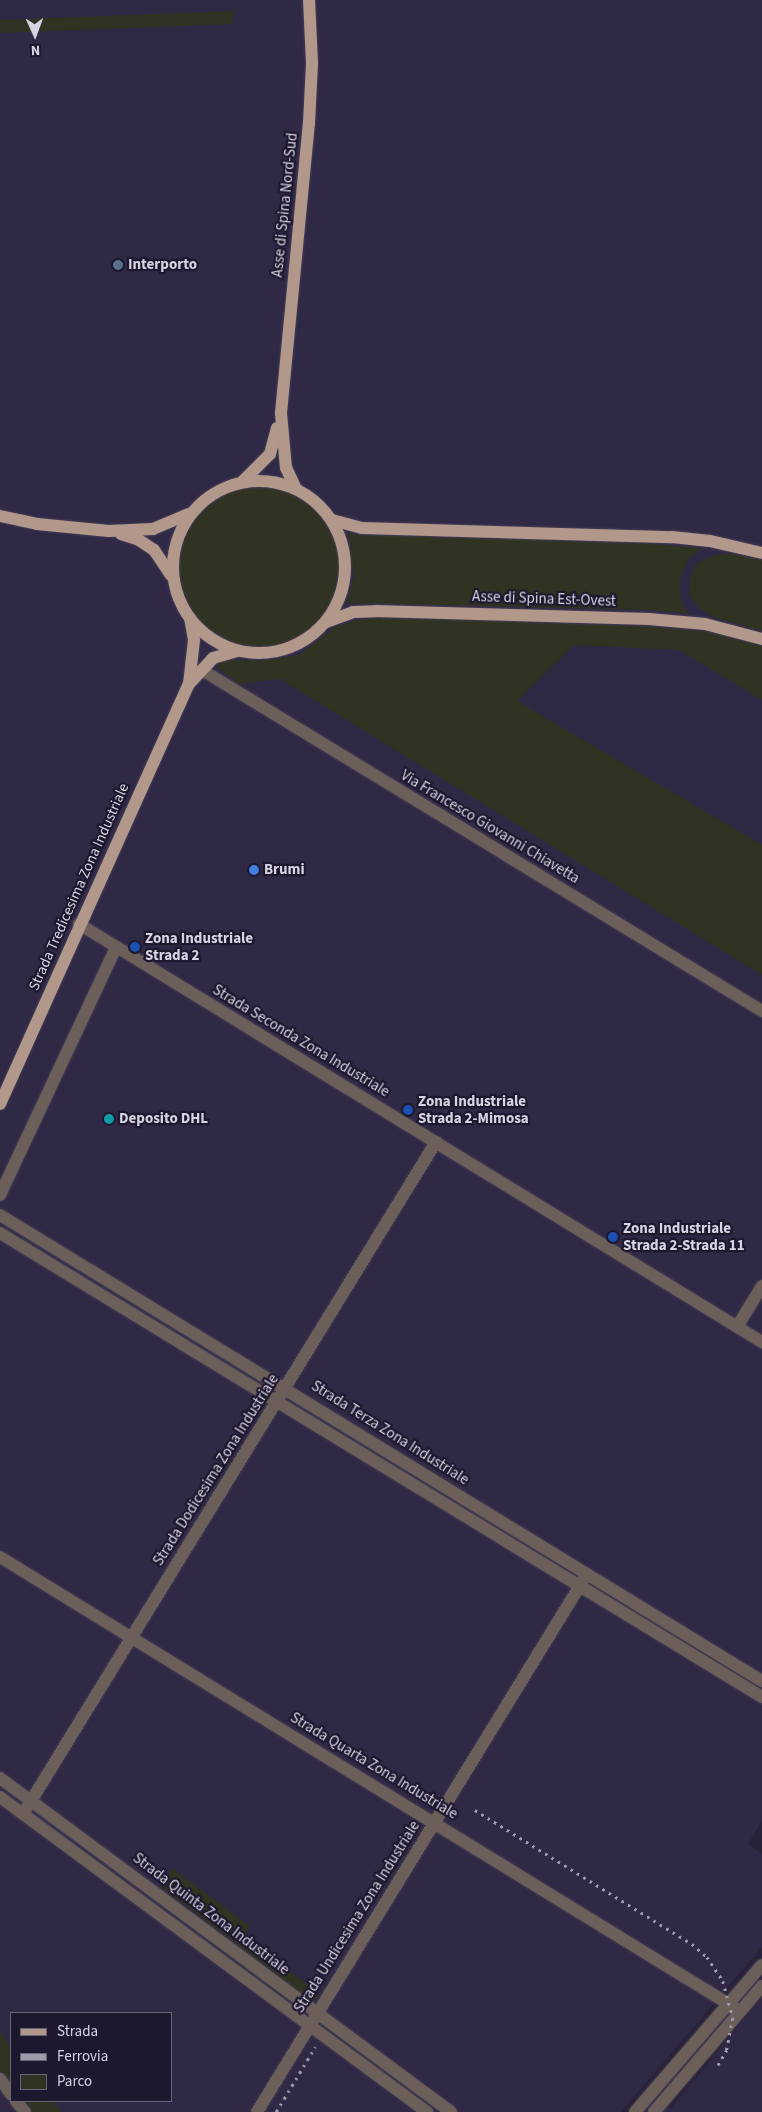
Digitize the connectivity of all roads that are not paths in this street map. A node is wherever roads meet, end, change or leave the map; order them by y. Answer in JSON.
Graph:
{"nodes":[{"id":1,"x":309,"y":0,"type":"edge"},
{"id":2,"x":281,"y":414,"type":"junction"},
{"id":3,"x":241,"y":482,"type":"junction"},
{"id":4,"x":296,"y":489,"type":"junction"},
{"id":5,"x":192,"y":512,"type":"junction"},
{"id":6,"x":0,"y":516,"type":"edge"},
{"id":7,"x":332,"y":520,"type":"junction"},
{"id":8,"x":109,"y":531,"type":"junction"},
{"id":9,"x":762,"y":553,"type":"edge"},
{"id":10,"x":174,"y":582,"type":"junction"},
{"id":11,"x":190,"y":618,"type":"junction"},
{"id":12,"x":326,"y":622,"type":"junction"},
{"id":13,"x":762,"y":639,"type":"edge"},
{"id":14,"x":240,"y":651,"type":"junction"},
{"id":15,"x":202,"y":670,"type":"junction"},
{"id":16,"x":189,"y":684,"type":"junction"},
{"id":17,"x":79,"y":924,"type":"junction"},
{"id":18,"x":116,"y":947,"type":"junction"},
{"id":19,"x":762,"y":1011,"type":"edge"},
{"id":20,"x":0,"y":1104,"type":"edge"},
{"id":21,"x":436,"y":1142,"type":"junction"},
{"id":22,"x":0,"y":1195,"type":"edge"},
{"id":23,"x":0,"y":1215,"type":"edge"},
{"id":24,"x":0,"y":1233,"type":"edge"},
{"id":25,"x":74,"y":1261,"type":"junction"},
{"id":26,"x":65,"y":1273,"type":"junction"},
{"id":27,"x":762,"y":1286,"type":"edge"},
{"id":28,"x":737,"y":1327,"type":"junction"},
{"id":29,"x":762,"y":1342,"type":"edge"},
{"id":30,"x":286,"y":1387,"type":"junction"},
{"id":31,"x":277,"y":1401,"type":"junction"},
{"id":32,"x":421,"y":1471,"type":"junction"},
{"id":33,"x":413,"y":1484,"type":"junction"},
{"id":34,"x":0,"y":1557,"type":"edge"},
{"id":35,"x":587,"y":1574,"type":"junction"},
{"id":36,"x":580,"y":1586,"type":"junction"},
{"id":37,"x":628,"y":1599,"type":"junction"},
{"id":38,"x":620,"y":1611,"type":"junction"},
{"id":39,"x":131,"y":1638,"type":"junction"},
{"id":40,"x":762,"y":1681,"type":"edge"},
{"id":41,"x":762,"y":1697,"type":"edge"},
{"id":42,"x":0,"y":1778,"type":"edge"},
{"id":43,"x":0,"y":1797,"type":"edge"},
{"id":44,"x":31,"y":1801,"type":"junction"},
{"id":45,"x":23,"y":1814,"type":"junction"},
{"id":46,"x":435,"y":1822,"type":"junction"},
{"id":47,"x":79,"y":1836,"type":"junction"},
{"id":48,"x":70,"y":1849,"type":"junction"},
{"id":49,"x":762,"y":1965,"type":"edge"},
{"id":50,"x":762,"y":1986,"type":"edge"},
{"id":51,"x":736,"y":2007,"type":"junction"},
{"id":52,"x":318,"y":2013,"type":"junction"},
{"id":53,"x":310,"y":2025,"type":"junction"},
{"id":54,"x":694,"y":2043,"type":"junction"},
{"id":55,"x":705,"y":2052,"type":"junction"},
{"id":56,"x":675,"y":2066,"type":"junction"},
{"id":57,"x":686,"y":2075,"type":"junction"},
{"id":58,"x":0,"y":2079,"type":"edge"},
{"id":59,"x":10,"y":2093,"type":"edge"},
{"id":60,"x":17,"y":2102,"type":"edge"},
{"id":61,"x":25,"y":2112,"type":"edge"},
{"id":62,"x":257,"y":2112,"type":"edge"},
{"id":63,"x":427,"y":2112,"type":"edge"},
{"id":64,"x":451,"y":2112,"type":"edge"},
{"id":65,"x":635,"y":2112,"type":"edge"},
{"id":66,"x":654,"y":2112,"type":"edge"}],
"edges":[{"from":1,"to":2,"type":"main road","name":"Asse di Spina Nord-Sud"},
{"from":2,"to":3,"type":"main road"},
{"from":2,"to":4,"type":"main road"},
{"from":3,"to":4,"type":"main road"},
{"from":3,"to":5,"type":"main road"},
{"from":4,"to":7,"type":"main road"},
{"from":5,"to":8,"type":"main road"},
{"from":5,"to":10,"type":"main road"},
{"from":6,"to":8,"type":"main road"},
{"from":7,"to":9,"type":"main road"},
{"from":7,"to":12,"type":"main road"},
{"from":8,"to":10,"type":"main road"},
{"from":10,"to":11,"type":"main road"},
{"from":11,"to":14,"type":"main road"},
{"from":11,"to":16,"type":"main road"},
{"from":12,"to":13,"type":"main road","name":"Asse di Spina Est-Ovest"},
{"from":12,"to":14,"type":"main road"},
{"from":14,"to":15,"type":"main road"},
{"from":15,"to":16,"type":"main road"},
{"from":15,"to":19,"type":"street","name":"Via Francesco Giovanni Chiavetta"},
{"from":16,"to":17,"type":"main road","name":"Strada Tredicesima Zona Industriale"},
{"from":17,"to":18,"type":"street","name":"Strada Seconda Zona Industriale"},
{"from":17,"to":20,"type":"main road","name":"Strada Tredicesima Zona Industriale"},
{"from":18,"to":21,"type":"street","name":"Strada Seconda Zona Industriale"},
{"from":18,"to":22,"type":"street"},
{"from":21,"to":28,"type":"street","name":"Strada Seconda Zona Industriale"},
{"from":21,"to":30,"type":"street","name":"Strada Dodicesima Zona Industriale"},
{"from":23,"to":25,"type":"street","name":"Strada Terza Zona Industriale"},
{"from":24,"to":26,"type":"street","name":"Strada Terza Zona Industriale"},
{"from":25,"to":26,"type":"street"},
{"from":25,"to":30,"type":"street","name":"Strada Terza Zona Industriale"},
{"from":26,"to":31,"type":"street","name":"Strada Terza Zona Industriale"},
{"from":27,"to":28,"type":"street"},
{"from":28,"to":29,"type":"street","name":"Strada Seconda Zona Industriale"},
{"from":30,"to":31,"type":"street","name":"Strada Dodicesima Zona Industriale"},
{"from":30,"to":32,"type":"street","name":"Strada Terza Zona Industriale"},
{"from":31,"to":33,"type":"street","name":"Strada Terza Zona Industriale"},
{"from":31,"to":39,"type":"street","name":"Strada Dodicesima Zona Industriale"},
{"from":32,"to":33,"type":"street"},
{"from":32,"to":35,"type":"street","name":"Strada Terza Zona Industriale"},
{"from":33,"to":36,"type":"street","name":"Strada Terza Zona Industriale"},
{"from":34,"to":39,"type":"street","name":"Strada Quarta Zona Industriale"},
{"from":35,"to":36,"type":"street","name":"Strada Undicesima Zona Industriale"},
{"from":35,"to":37,"type":"street","name":"Strada Terza Zona Industriale"},
{"from":36,"to":38,"type":"street","name":"Strada Terza Zona Industriale"},
{"from":36,"to":46,"type":"street","name":"Strada Undicesima Zona Industriale"},
{"from":37,"to":38,"type":"street"},
{"from":37,"to":40,"type":"street","name":"Strada Terza Zona Industriale"},
{"from":38,"to":41,"type":"street","name":"Strada Terza Zona Industriale"},
{"from":39,"to":44,"type":"street","name":"Strada Dodicesima Zona Industriale"},
{"from":39,"to":46,"type":"street","name":"Strada Quarta Zona Industriale"},
{"from":42,"to":44,"type":"street","name":"Strada Quinta Zona Industriale"},
{"from":43,"to":45,"type":"street","name":"Strada Quinta Zona Industriale"},
{"from":44,"to":45,"type":"street","name":"Strada Dodicesima Zona Industriale"},
{"from":44,"to":47,"type":"street","name":"Strada Quinta Zona Industriale"},
{"from":45,"to":48,"type":"street","name":"Strada Quinta Zona Industriale"},
{"from":46,"to":51,"type":"street","name":"Strada Quarta Zona Industriale"},
{"from":46,"to":52,"type":"street","name":"Strada Undicesima Zona Industriale"},
{"from":47,"to":48,"type":"street"},
{"from":47,"to":52,"type":"street","name":"Strada Quinta Zona Industriale"},
{"from":48,"to":53,"type":"street","name":"Strada Quinta Zona Industriale"},
{"from":49,"to":51,"type":"street"},
{"from":50,"to":51,"type":"street"},
{"from":51,"to":54,"type":"street"},
{"from":51,"to":55,"type":"street"},
{"from":52,"to":53,"type":"street","name":"Strada Undicesima Zona Industriale"},
{"from":52,"to":64,"type":"street","name":"Strada Quinta Zona Industriale"},
{"from":53,"to":62,"type":"street","name":"Strada Undicesima Zona Industriale"},
{"from":53,"to":63,"type":"street","name":"Strada Quinta Zona Industriale"},
{"from":54,"to":55,"type":"street"},
{"from":54,"to":56,"type":"street"},
{"from":55,"to":57,"type":"street"},
{"from":56,"to":57,"type":"street"},
{"from":56,"to":65,"type":"street"},
{"from":57,"to":66,"type":"street"},
{"from":58,"to":59,"type":"street"},
{"from":60,"to":61,"type":"street"}]}
